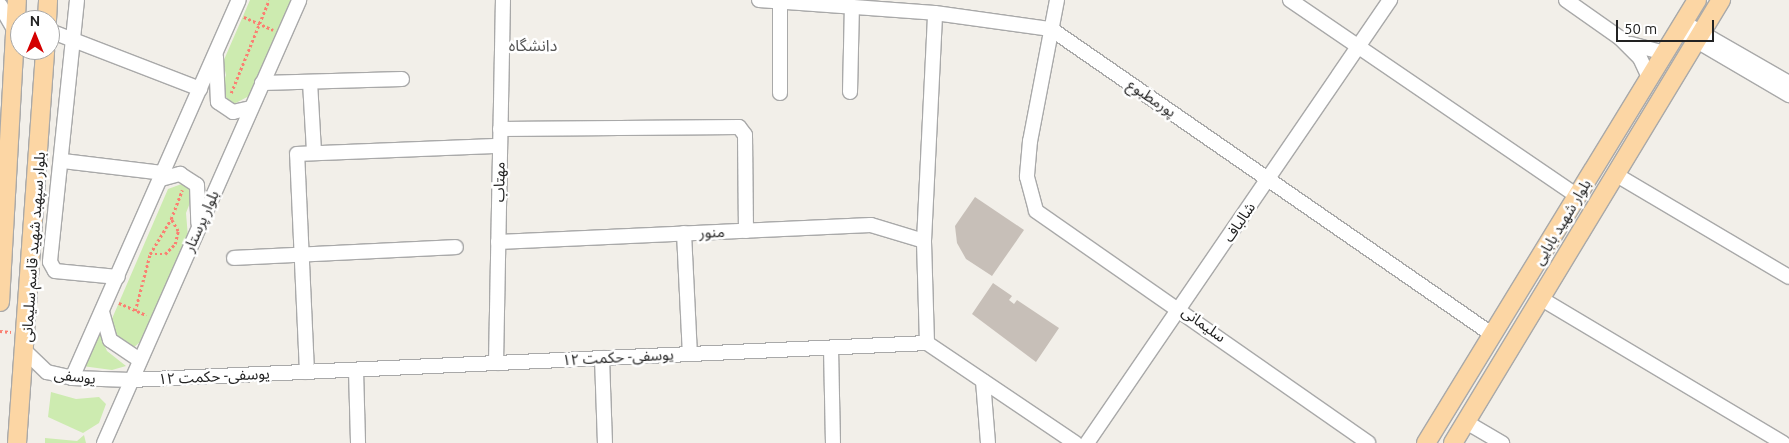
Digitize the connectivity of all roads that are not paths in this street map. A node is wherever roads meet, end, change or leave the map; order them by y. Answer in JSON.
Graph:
{"nodes":[{"id":1,"x":77,"y":0,"type":"edge"},
{"id":2,"x":299,"y":0,"type":"edge"},
{"id":3,"x":503,"y":0,"type":"edge"},
{"id":4,"x":759,"y":0,"type":"edge"},
{"id":5,"x":1057,"y":0,"type":"edge"},
{"id":6,"x":1290,"y":0,"type":"edge"},
{"id":7,"x":1390,"y":0,"type":"edge"},
{"id":8,"x":1566,"y":0,"type":"edge"},
{"id":9,"x":1697,"y":0,"type":"edge"},
{"id":10,"x":1721,"y":0,"type":"edge"},
{"id":11,"x":780,"y":2,"type":"junction"},
{"id":12,"x":0,"y":6,"type":"edge"},
{"id":13,"x":236,"y":6,"type":"edge"},
{"id":14,"x":852,"y":7,"type":"junction"},
{"id":15,"x":935,"y":13,"type":"junction"},
{"id":16,"x":10,"y":23,"type":"edge"},
{"id":17,"x":1681,"y":26,"type":"junction"},
{"id":18,"x":1051,"y":29,"type":"junction"},
{"id":19,"x":60,"y":35,"type":"edge"},
{"id":20,"x":1699,"y":37,"type":"junction"},
{"id":21,"x":1620,"y":38,"type":"junction"},
{"id":22,"x":73,"y":40,"type":"junction"},
{"id":23,"x":1358,"y":47,"type":"junction"},
{"id":24,"x":216,"y":54,"type":"junction"},
{"id":25,"x":1664,"y":54,"type":"junction"},
{"id":26,"x":13,"y":60,"type":"edge"},
{"id":27,"x":44,"y":60,"type":"edge"},
{"id":28,"x":1649,"y":77,"type":"junction"},
{"id":29,"x":402,"y":79,"type":"dead end"},
{"id":30,"x":310,"y":82,"type":"junction"},
{"id":31,"x":262,"y":83,"type":"junction"},
{"id":32,"x":1789,"y":83,"type":"edge"},
{"id":33,"x":200,"y":89,"type":"junction"},
{"id":34,"x":850,"y":92,"type":"dead end"},
{"id":35,"x":780,"y":94,"type":"dead end"},
{"id":36,"x":1789,"y":95,"type":"edge"},
{"id":37,"x":251,"y":108,"type":"junction"},
{"id":38,"x":500,"y":129,"type":"junction"},
{"id":39,"x":500,"y":146,"type":"junction"},
{"id":40,"x":314,"y":152,"type":"junction"},
{"id":41,"x":63,"y":161,"type":"junction"},
{"id":42,"x":1615,"y":174,"type":"junction"},
{"id":43,"x":162,"y":176,"type":"junction"},
{"id":44,"x":1269,"y":178,"type":"junction"},
{"id":45,"x":1577,"y":196,"type":"junction"},
{"id":46,"x":197,"y":231,"type":"junction"},
{"id":47,"x":746,"y":231,"type":"junction"},
{"id":48,"x":684,"y":233,"type":"junction"},
{"id":49,"x":924,"y":240,"type":"junction"},
{"id":50,"x":498,"y":242,"type":"junction"},
{"id":51,"x":456,"y":247,"type":"dead end"},
{"id":52,"x":300,"y":254,"type":"junction"},
{"id":53,"x":234,"y":258,"type":"dead end"},
{"id":54,"x":118,"y":277,"type":"junction"},
{"id":55,"x":1789,"y":277,"type":"edge"},
{"id":56,"x":1540,"y":298,"type":"junction"},
{"id":57,"x":0,"y":302,"type":"edge"},
{"id":58,"x":1180,"y":307,"type":"junction"},
{"id":59,"x":102,"y":312,"type":"junction"},
{"id":60,"x":1493,"y":335,"type":"junction"},
{"id":61,"x":927,"y":343,"type":"junction"},
{"id":62,"x":831,"y":348,"type":"junction"},
{"id":63,"x":26,"y":352,"type":"junction"},
{"id":64,"x":690,"y":354,"type":"junction"},
{"id":65,"x":602,"y":358,"type":"junction"},
{"id":66,"x":140,"y":360,"type":"junction"},
{"id":67,"x":496,"y":363,"type":"junction"},
{"id":68,"x":356,"y":370,"type":"junction"},
{"id":69,"x":307,"y":372,"type":"junction"},
{"id":70,"x":72,"y":378,"type":"junction"},
{"id":71,"x":131,"y":380,"type":"junction"},
{"id":72,"x":983,"y":381,"type":"junction"},
{"id":73,"x":1466,"y":422,"type":"junction"},
{"id":74,"x":17,"y":443,"type":"edge"},
{"id":75,"x":104,"y":443,"type":"edge"},
{"id":76,"x":358,"y":443,"type":"edge"},
{"id":77,"x":605,"y":443,"type":"edge"},
{"id":78,"x":833,"y":443,"type":"edge"},
{"id":79,"x":988,"y":443,"type":"edge"},
{"id":80,"x":1075,"y":443,"type":"edge"},
{"id":81,"x":1087,"y":443,"type":"edge"},
{"id":82,"x":1368,"y":443,"type":"edge"},
{"id":83,"x":1426,"y":443,"type":"edge"},
{"id":84,"x":1453,"y":443,"type":"edge"},
{"id":85,"x":1502,"y":443,"type":"edge"},
{"id":86,"x":1783,"y":443,"type":"edge"}],
"edges":[{"from":1,"to":22,"type":"street"},
{"from":2,"to":31,"type":"street","name":"بلوار پرستار"},
{"from":3,"to":38,"type":"street","name":"مهتاب"},
{"from":4,"to":11,"type":"street","name":"پورمطبوع"},
{"from":5,"to":18,"type":"street"},
{"from":6,"to":23,"type":"street"},
{"from":7,"to":23,"type":"street","name":"شالباف"},
{"from":8,"to":21,"type":"street"},
{"from":9,"to":17,"type":"main road","name":"بلوار شهید بابایی"},
{"from":10,"to":20,"type":"main road","name":"بلوار شهید بابایی"},
{"from":11,"to":14,"type":"street","name":"پورمطبوع"},
{"from":11,"to":35,"type":"street"},
{"from":12,"to":16,"type":"street"},
{"from":13,"to":24,"type":"street"},
{"from":14,"to":15,"type":"street","name":"پورمطبوع"},
{"from":14,"to":34,"type":"street"},
{"from":15,"to":18,"type":"street","name":"پورمطبوع"},
{"from":15,"to":49,"type":"street"},
{"from":17,"to":20,"type":"street"},
{"from":17,"to":25,"type":"main road","name":"بلوار شهید بابایی"},
{"from":18,"to":44,"type":"street","name":"پورمطبوع"},
{"from":18,"to":58,"type":"street","name":"سلیمانی"},
{"from":19,"to":22,"type":"street"},
{"from":20,"to":32,"type":"street"},
{"from":20,"to":36,"type":"street"},
{"from":20,"to":42,"type":"main road","name":"بلوار شهید بابایی"},
{"from":21,"to":25,"type":"street"},
{"from":21,"to":28,"type":"street"},
{"from":22,"to":33,"type":"street"},
{"from":22,"to":41,"type":"street"},
{"from":23,"to":44,"type":"street","name":"شالباف"},
{"from":23,"to":45,"type":"street"},
{"from":24,"to":33,"type":"street"},
{"from":24,"to":37,"type":"street"},
{"from":25,"to":28,"type":"main road","name":"بلوار شهید بابایی"},
{"from":26,"to":57,"type":"main road","name":"بلوار سپهبد شهید قاسم سلیمانی"},
{"from":27,"to":63,"type":"main road","name":"بلوار سپهبد شهید قاسم سلیمانی"},
{"from":28,"to":45,"type":"main road","name":"بلوار شهید بابایی"},
{"from":29,"to":30,"type":"street"},
{"from":30,"to":31,"type":"street"},
{"from":30,"to":40,"type":"street"},
{"from":31,"to":37,"type":"street","name":"بلوار پرستار"},
{"from":33,"to":43,"type":"street"},
{"from":37,"to":46,"type":"street","name":"بلوار پرستار"},
{"from":38,"to":39,"type":"street","name":"مهتاب"},
{"from":38,"to":47,"type":"street"},
{"from":39,"to":40,"type":"street"},
{"from":39,"to":50,"type":"street","name":"مهتاب"},
{"from":40,"to":52,"type":"street"},
{"from":41,"to":43,"type":"street"},
{"from":41,"to":54,"type":"street"},
{"from":42,"to":55,"type":"street"},
{"from":42,"to":56,"type":"main road","name":"بلوار شهید بابایی"},
{"from":43,"to":46,"type":"street"},
{"from":43,"to":54,"type":"street"},
{"from":44,"to":58,"type":"street","name":"شالباف"},
{"from":44,"to":60,"type":"street","name":"پورمطبوع"},
{"from":45,"to":60,"type":"main road","name":"بلوار شهید بابایی"},
{"from":46,"to":66,"type":"street","name":"بلوار پرستار"},
{"from":47,"to":48,"type":"street","name":"منور"},
{"from":47,"to":49,"type":"street","name":"منور"},
{"from":48,"to":50,"type":"street","name":"منور"},
{"from":48,"to":64,"type":"street"},
{"from":49,"to":61,"type":"street"},
{"from":50,"to":67,"type":"street","name":"مهتاب"},
{"from":51,"to":52,"type":"street"},
{"from":52,"to":53,"type":"street"},
{"from":52,"to":69,"type":"street"},
{"from":54,"to":59,"type":"street"},
{"from":56,"to":73,"type":"main road","name":"بلوار شهید بابایی"},
{"from":56,"to":86,"type":"street"},
{"from":58,"to":81,"type":"street","name":"شالباف"},
{"from":58,"to":82,"type":"street","name":"سلیمانی"},
{"from":59,"to":66,"type":"street"},
{"from":59,"to":70,"type":"street"},
{"from":60,"to":83,"type":"main road","name":"بلوار شهید بابایی"},
{"from":61,"to":62,"type":"street","name":"یوسفی- حکمت ۱۲"},
{"from":61,"to":72,"type":"street"},
{"from":62,"to":64,"type":"street","name":"یوسفی- حکمت ۱۲"},
{"from":62,"to":78,"type":"street"},
{"from":63,"to":70,"type":"street","name":"یوسفی"},
{"from":63,"to":74,"type":"main road","name":"بلوار سپهبد شهید قاسم سلیمانی"},
{"from":64,"to":65,"type":"street","name":"یوسفی- حکمت ۱۲"},
{"from":65,"to":67,"type":"street","name":"یوسفی- حکمت ۱۲"},
{"from":65,"to":77,"type":"street"},
{"from":66,"to":71,"type":"street","name":"بلوار پرستار"},
{"from":67,"to":68,"type":"street","name":"یوسفی- حکمت ۱۲"},
{"from":68,"to":69,"type":"street","name":"یوسفی- حکمت ۱۲"},
{"from":68,"to":76,"type":"street"},
{"from":69,"to":71,"type":"street","name":"یوسفی- حکمت ۱۲"},
{"from":70,"to":71,"type":"street","name":"یوسفی"},
{"from":71,"to":75,"type":"street","name":"بلوار پرستار"},
{"from":72,"to":79,"type":"street"},
{"from":72,"to":80,"type":"street"},
{"from":73,"to":84,"type":"main road","name":"بلوار شهید بابایی"},
{"from":73,"to":85,"type":"street"}]}
